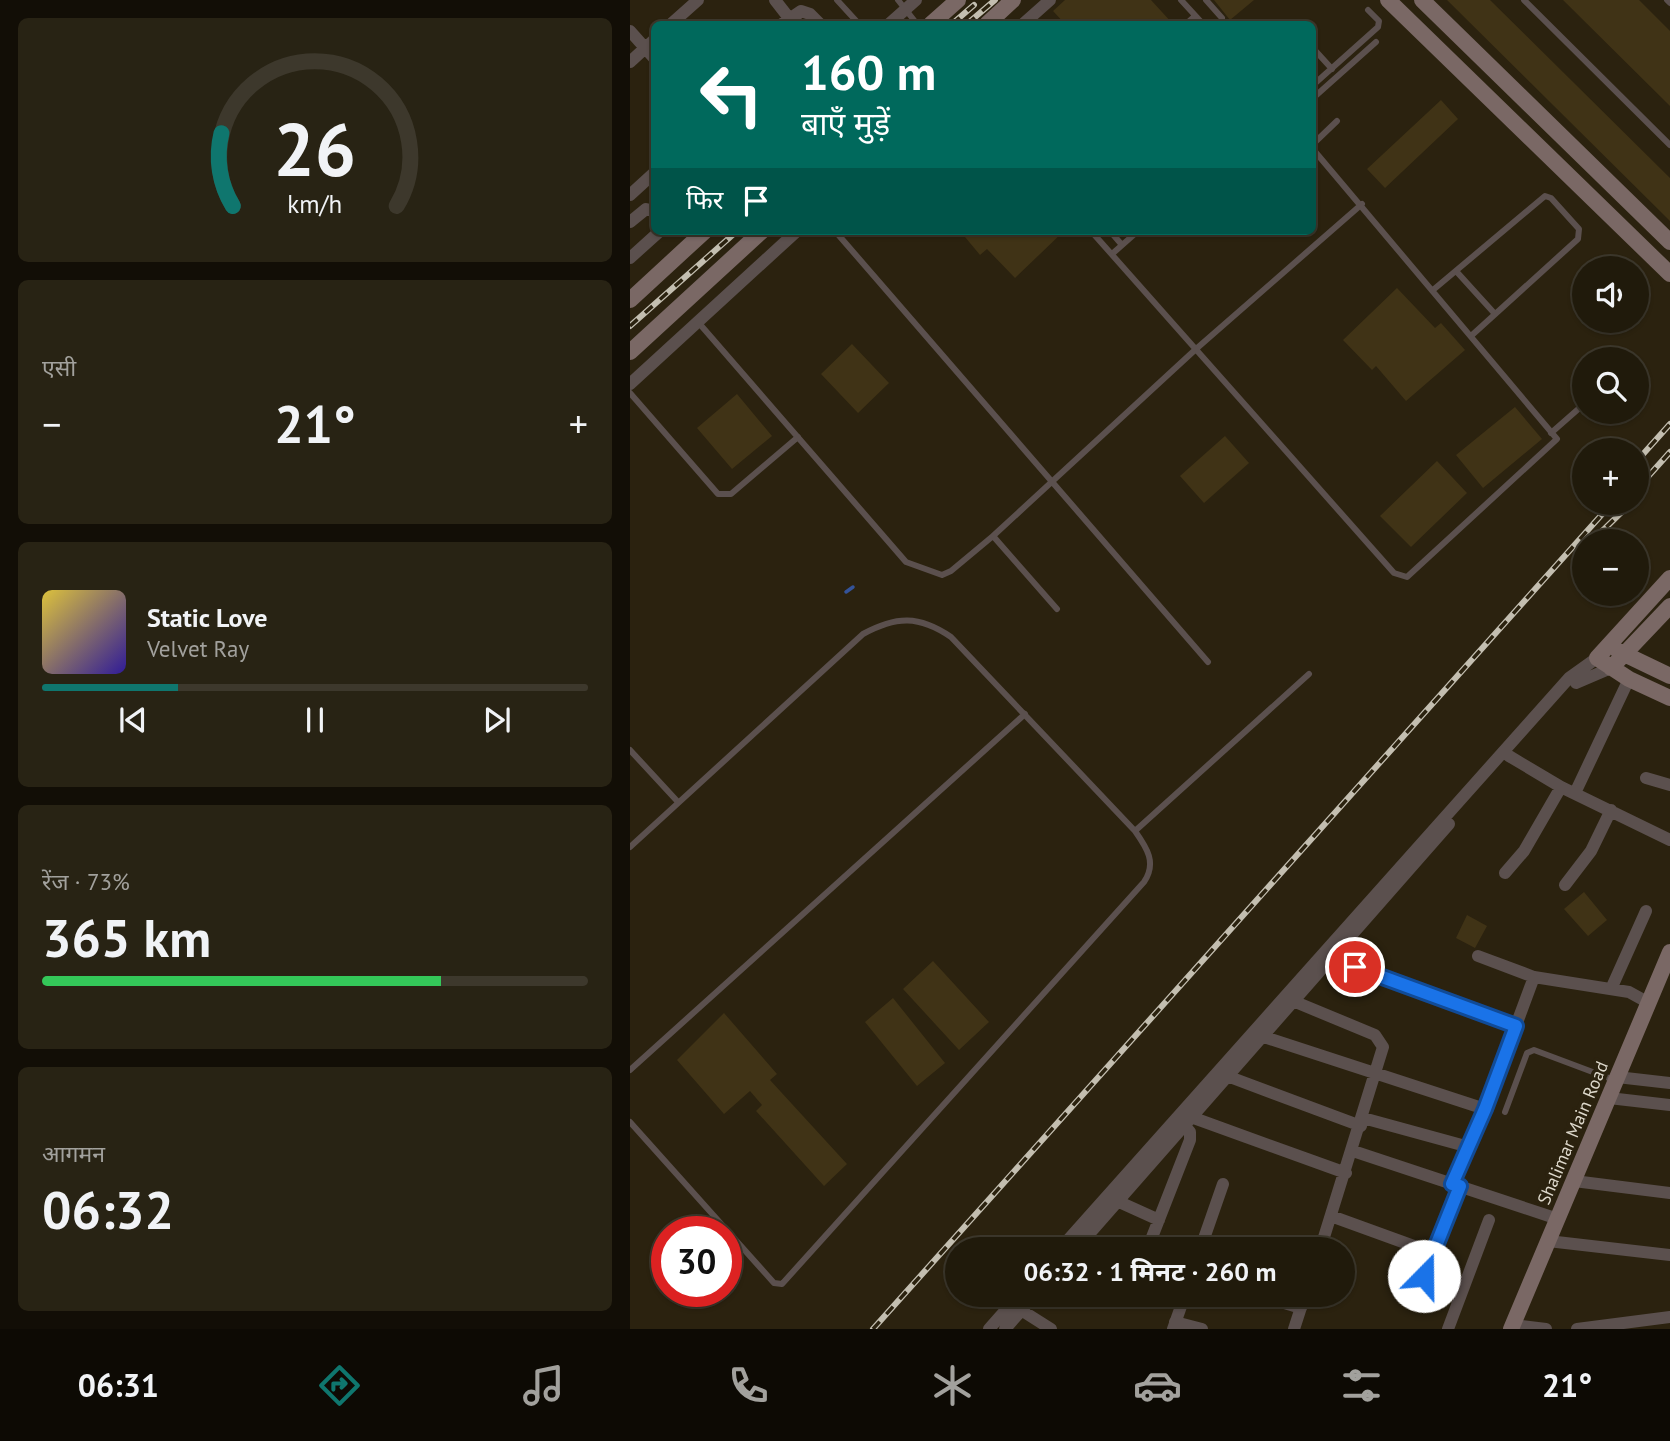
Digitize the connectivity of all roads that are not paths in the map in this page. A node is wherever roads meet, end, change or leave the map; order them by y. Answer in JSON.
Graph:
{"nodes":[{"id":1,"x":698,"y":0,"type":"edge"},
{"id":2,"x":775,"y":0,"type":"edge"},
{"id":3,"x":837,"y":0,"type":"edge"},
{"id":4,"x":916,"y":0,"type":"edge"},
{"id":5,"x":958,"y":0,"type":"edge"},
{"id":6,"x":1013,"y":0,"type":"edge"},
{"id":7,"x":1050,"y":0,"type":"edge"},
{"id":8,"x":1206,"y":0,"type":"edge"},
{"id":9,"x":1388,"y":0,"type":"edge"},
{"id":10,"x":1422,"y":0,"type":"edge"},
{"id":11,"x":1524,"y":0,"type":"edge"},
{"id":12,"x":1184,"y":1,"type":"edge"},
{"id":13,"x":902,"y":5,"type":"edge"},
{"id":14,"x":1368,"y":10,"type":"dead end"},
{"id":15,"x":1195,"y":16,"type":"junction"},
{"id":16,"x":1222,"y":18,"type":"dead end"},
{"id":17,"x":630,"y":21,"type":"edge"},
{"id":18,"x":674,"y":21,"type":"edge"},
{"id":19,"x":789,"y":21,"type":"edge"},
{"id":20,"x":791,"y":21,"type":"edge"},
{"id":21,"x":817,"y":21,"type":"edge"},
{"id":22,"x":856,"y":21,"type":"edge"},
{"id":23,"x":891,"y":21,"type":"edge"},
{"id":24,"x":915,"y":21,"type":"edge"},
{"id":25,"x":934,"y":21,"type":"edge"},
{"id":26,"x":990,"y":21,"type":"edge"},
{"id":27,"x":1026,"y":21,"type":"edge"},
{"id":28,"x":1189,"y":21,"type":"edge"},
{"id":29,"x":1200,"y":21,"type":"edge"},
{"id":30,"x":630,"y":31,"type":"edge"},
{"id":31,"x":1376,"y":42,"type":"dead end"},
{"id":32,"x":651,"y":47,"type":"edge"},
{"id":33,"x":1316,"y":51,"type":"edge"},
{"id":34,"x":630,"y":62,"type":"edge"},
{"id":35,"x":1332,"y":69,"type":"junction"},
{"id":36,"x":1316,"y":83,"type":"edge"},
{"id":37,"x":1316,"y":95,"type":"edge"},
{"id":38,"x":1337,"y":121,"type":"dead end"},
{"id":39,"x":1316,"y":143,"type":"edge"},
{"id":40,"x":1670,"y":145,"type":"edge"},
{"id":41,"x":1316,"y":152,"type":"edge"},
{"id":42,"x":651,"y":176,"type":"edge"},
{"id":43,"x":630,"y":195,"type":"edge"},
{"id":44,"x":1362,"y":204,"type":"junction"},
{"id":45,"x":651,"y":210,"type":"edge"},
{"id":46,"x":630,"y":222,"type":"edge"},
{"id":47,"x":656,"y":235,"type":"edge"},
{"id":48,"x":701,"y":235,"type":"edge"},
{"id":49,"x":758,"y":235,"type":"edge"},
{"id":50,"x":793,"y":235,"type":"edge"},
{"id":51,"x":839,"y":235,"type":"edge"},
{"id":52,"x":1096,"y":235,"type":"edge"},
{"id":53,"x":1113,"y":235,"type":"edge"},
{"id":54,"x":1133,"y":235,"type":"edge"},
{"id":55,"x":1670,"y":242,"type":"edge"},
{"id":56,"x":1122,"y":245,"type":"junction"},
{"id":57,"x":1112,"y":254,"type":"junction"},
{"id":58,"x":630,"y":258,"type":"edge"},
{"id":59,"x":1456,"y":271,"type":"junction"},
{"id":60,"x":1670,"y":274,"type":"edge"},
{"id":61,"x":1433,"y":290,"type":"junction"},
{"id":62,"x":630,"y":300,"type":"edge"},
{"id":63,"x":1495,"y":314,"type":"junction"},
{"id":64,"x":698,"y":322,"type":"junction"},
{"id":65,"x":1471,"y":336,"type":"junction"},
{"id":66,"x":1196,"y":349,"type":"junction"},
{"id":67,"x":630,"y":352,"type":"edge"},
{"id":68,"x":630,"y":384,"type":"edge"},
{"id":69,"x":630,"y":394,"type":"edge"},
{"id":70,"x":1572,"y":415,"type":"edge"},
{"id":71,"x":1551,"y":433,"type":"junction"},
{"id":72,"x":798,"y":437,"type":"junction"},
{"id":73,"x":1053,"y":480,"type":"junction"},
{"id":74,"x":993,"y":536,"type":"junction"},
{"id":75,"x":1670,"y":578,"type":"edge"},
{"id":76,"x":1670,"y":606,"type":"edge"},
{"id":77,"x":1057,"y":609,"type":"dead end"},
{"id":78,"x":1610,"y":647,"type":"junction"},
{"id":79,"x":1626,"y":655,"type":"junction"},
{"id":80,"x":1597,"y":658,"type":"junction"},
{"id":81,"x":1208,"y":662,"type":"dead end"},
{"id":82,"x":1611,"y":668,"type":"junction"},
{"id":83,"x":1309,"y":674,"type":"dead end"},
{"id":84,"x":1670,"y":676,"type":"edge"},
{"id":85,"x":1629,"y":678,"type":"junction"},
{"id":86,"x":1670,"y":698,"type":"edge"},
{"id":87,"x":1025,"y":714,"type":"junction"},
{"id":88,"x":630,"y":750,"type":"edge"},
{"id":89,"x":1509,"y":756,"type":"junction"},
{"id":90,"x":1646,"y":778,"type":"dead end"},
{"id":91,"x":1670,"y":785,"type":"edge"},
{"id":92,"x":1561,"y":787,"type":"junction"},
{"id":93,"x":1575,"y":793,"type":"junction"},
{"id":94,"x":678,"y":802,"type":"junction"},
{"id":95,"x":1611,"y":810,"type":"junction"},
{"id":96,"x":1135,"y":831,"type":"junction"},
{"id":97,"x":1670,"y":840,"type":"edge"},
{"id":98,"x":630,"y":847,"type":"edge"},
{"id":99,"x":1505,"y":873,"type":"dead end"},
{"id":100,"x":1565,"y":885,"type":"dead end"},
{"id":101,"x":1646,"y":911,"type":"dead end"},
{"id":102,"x":1670,"y":952,"type":"edge"},
{"id":103,"x":1478,"y":956,"type":"dead end"},
{"id":104,"x":1332,"y":958,"type":"junction"},
{"id":105,"x":1534,"y":977,"type":"junction"},
{"id":106,"x":1611,"y":989,"type":"junction"},
{"id":107,"x":1293,"y":1000,"type":"junction"},
{"id":108,"x":1649,"y":1003,"type":"junction"},
{"id":109,"x":1516,"y":1026,"type":"junction"},
{"id":110,"x":1261,"y":1036,"type":"junction"},
{"id":111,"x":630,"y":1070,"type":"edge"},
{"id":112,"x":1376,"y":1074,"type":"junction"},
{"id":113,"x":1227,"y":1076,"type":"junction"},
{"id":114,"x":1617,"y":1079,"type":"junction"},
{"id":115,"x":1670,"y":1083,"type":"edge"},
{"id":116,"x":1609,"y":1098,"type":"junction"},
{"id":117,"x":1670,"y":1105,"type":"edge"},
{"id":118,"x":1485,"y":1109,"type":"junction"},
{"id":119,"x":1505,"y":1112,"type":"dead end"},
{"id":120,"x":1187,"y":1121,"type":"junction"},
{"id":121,"x":630,"y":1122,"type":"edge"},
{"id":122,"x":1362,"y":1122,"type":"junction"},
{"id":123,"x":1469,"y":1147,"type":"junction"},
{"id":124,"x":1353,"y":1151,"type":"junction"},
{"id":125,"x":1346,"y":1173,"type":"junction"},
{"id":126,"x":1574,"y":1181,"type":"junction"},
{"id":127,"x":1223,"y":1184,"type":"dead end"},
{"id":128,"x":1456,"y":1185,"type":"junction"},
{"id":129,"x":1670,"y":1193,"type":"edge"},
{"id":130,"x":1117,"y":1201,"type":"junction"},
{"id":131,"x":1331,"y":1216,"type":"junction"},
{"id":132,"x":1558,"y":1219,"type":"junction"},
{"id":133,"x":1158,"y":1220,"type":"junction"},
{"id":134,"x":1489,"y":1220,"type":"dead end"},
{"id":135,"x":1071,"y":1237,"type":"edge"},
{"id":136,"x":1086,"y":1237,"type":"edge"},
{"id":137,"x":1152,"y":1237,"type":"edge"},
{"id":138,"x":1205,"y":1237,"type":"edge"},
{"id":139,"x":1324,"y":1237,"type":"edge"},
{"id":140,"x":1548,"y":1241,"type":"junction"},
{"id":141,"x":1433,"y":1253,"type":"junction"},
{"id":142,"x":1670,"y":1255,"type":"edge"},
{"id":143,"x":1414,"y":1299,"type":"dead end"},
{"id":144,"x":1008,"y":1307,"type":"edge"},
{"id":145,"x":1024,"y":1307,"type":"edge"},
{"id":146,"x":1181,"y":1307,"type":"edge"},
{"id":147,"x":1301,"y":1307,"type":"edge"},
{"id":148,"x":1021,"y":1310,"type":"junction"},
{"id":149,"x":1670,"y":1317,"type":"edge"},
{"id":150,"x":1174,"y":1325,"type":"edge"},
{"id":151,"x":1512,"y":1327,"type":"edge"},
{"id":152,"x":989,"y":1329,"type":"edge"},
{"id":153,"x":1005,"y":1329,"type":"edge"},
{"id":154,"x":1051,"y":1329,"type":"edge"},
{"id":155,"x":1202,"y":1329,"type":"edge"},
{"id":156,"x":1294,"y":1329,"type":"edge"},
{"id":157,"x":1448,"y":1329,"type":"edge"},
{"id":158,"x":1546,"y":1329,"type":"edge"},
{"id":159,"x":1577,"y":1329,"type":"edge"}],
"edges":[{"from":1,"to":18,"type":"street"},
{"from":2,"to":19,"type":"street"},
{"from":3,"to":22,"type":"lane"},
{"from":4,"to":13,"type":"street"},
{"from":5,"to":25,"type":"street"},
{"from":6,"to":26,"type":"street"},
{"from":7,"to":27,"type":"street"},
{"from":8,"to":16,"type":"lane"},
{"from":9,"to":60,"type":"street"},
{"from":10,"to":55,"type":"street"},
{"from":11,"to":40,"type":"lane"},
{"from":12,"to":15,"type":"lane"},
{"from":13,"to":23,"type":"street"},
{"from":13,"to":24,"type":"lane"},
{"from":14,"to":35,"type":"lane"},
{"from":15,"to":28,"type":"lane"},
{"from":15,"to":29,"type":"lane"},
{"from":17,"to":32,"type":"street"},
{"from":20,"to":21,"type":"street"},
{"from":30,"to":32,"type":"street"},
{"from":31,"to":37,"type":"lane"},
{"from":32,"to":34,"type":"street"},
{"from":33,"to":35,"type":"lane"},
{"from":35,"to":36,"type":"lane"},
{"from":38,"to":39,"type":"lane"},
{"from":41,"to":44,"type":"lane"},
{"from":42,"to":43,"type":"street"},
{"from":44,"to":61,"type":"lane"},
{"from":44,"to":66,"type":"lane"},
{"from":45,"to":46,"type":"street"},
{"from":47,"to":58,"type":"street"},
{"from":48,"to":62,"type":"street"},
{"from":49,"to":67,"type":"street"},
{"from":50,"to":64,"type":"street"},
{"from":51,"to":73,"type":"lane"},
{"from":52,"to":57,"type":"lane"},
{"from":53,"to":56,"type":"lane"},
{"from":54,"to":56,"type":"lane"},
{"from":56,"to":57,"type":"lane"},
{"from":57,"to":66,"type":"lane"},
{"from":59,"to":61,"type":"lane"},
{"from":59,"to":63,"type":"lane"},
{"from":59,"to":63,"type":"lane"},
{"from":61,"to":65,"type":"lane"},
{"from":63,"to":65,"type":"lane"},
{"from":64,"to":68,"type":"street"},
{"from":64,"to":72,"type":"lane"},
{"from":65,"to":71,"type":"lane"},
{"from":66,"to":71,"type":"lane"},
{"from":66,"to":73,"type":"lane"},
{"from":69,"to":72,"type":"lane"},
{"from":70,"to":71,"type":"lane"},
{"from":72,"to":74,"type":"lane"},
{"from":73,"to":74,"type":"lane"},
{"from":73,"to":81,"type":"lane"},
{"from":74,"to":77,"type":"lane"},
{"from":75,"to":78,"type":"street"},
{"from":76,"to":79,"type":"street"},
{"from":78,"to":79,"type":"street"},
{"from":78,"to":80,"type":"street"},
{"from":79,"to":82,"type":"street"},
{"from":79,"to":84,"type":"street"},
{"from":80,"to":82,"type":"street"},
{"from":80,"to":135,"type":"street"},
{"from":82,"to":85,"type":"street"},
{"from":82,"to":89,"type":"street"},
{"from":83,"to":96,"type":"lane"},
{"from":85,"to":86,"type":"street"},
{"from":85,"to":93,"type":"street"},
{"from":87,"to":94,"type":"lane"},
{"from":87,"to":96,"type":"lane"},
{"from":87,"to":111,"type":"lane"},
{"from":88,"to":94,"type":"lane"},
{"from":89,"to":92,"type":"street"},
{"from":89,"to":104,"type":"street"},
{"from":90,"to":91,"type":"street"},
{"from":92,"to":93,"type":"street"},
{"from":92,"to":99,"type":"street"},
{"from":93,"to":95,"type":"street"},
{"from":94,"to":98,"type":"lane"},
{"from":95,"to":97,"type":"street"},
{"from":95,"to":100,"type":"street"},
{"from":96,"to":121,"type":"lane"},
{"from":101,"to":106,"type":"street"},
{"from":102,"to":108,"type":"street","name":"Shalimar Main Road"},
{"from":103,"to":105,"type":"street"},
{"from":104,"to":107,"type":"street"},
{"from":104,"to":109,"type":"street"},
{"from":105,"to":106,"type":"street"},
{"from":105,"to":109,"type":"street"},
{"from":106,"to":108,"type":"street"},
{"from":107,"to":110,"type":"street"},
{"from":107,"to":112,"type":"street"},
{"from":108,"to":114,"type":"street","name":"Shalimar Main Road"},
{"from":109,"to":118,"type":"street"},
{"from":110,"to":112,"type":"street"},
{"from":110,"to":113,"type":"street"},
{"from":112,"to":118,"type":"street"},
{"from":112,"to":122,"type":"street"},
{"from":113,"to":120,"type":"street"},
{"from":113,"to":122,"type":"street"},
{"from":114,"to":115,"type":"street"},
{"from":114,"to":116,"type":"street","name":"Shalimar Main Road"},
{"from":114,"to":119,"type":"lane"},
{"from":116,"to":117,"type":"street"},
{"from":116,"to":126,"type":"street","name":"Shalimar Main Road"},
{"from":118,"to":123,"type":"street"},
{"from":120,"to":125,"type":"street"},
{"from":120,"to":130,"type":"street"},
{"from":120,"to":133,"type":"street"},
{"from":122,"to":123,"type":"street"},
{"from":122,"to":124,"type":"street"},
{"from":123,"to":128,"type":"street"},
{"from":124,"to":125,"type":"street"},
{"from":124,"to":128,"type":"street"},
{"from":125,"to":131,"type":"street"},
{"from":126,"to":129,"type":"street"},
{"from":126,"to":132,"type":"street","name":"Shalimar Main Road"},
{"from":127,"to":138,"type":"street"},
{"from":128,"to":132,"type":"street"},
{"from":128,"to":141,"type":"street"},
{"from":130,"to":133,"type":"street"},
{"from":130,"to":136,"type":"street"},
{"from":131,"to":139,"type":"street"},
{"from":131,"to":141,"type":"street"},
{"from":132,"to":140,"type":"street","name":"Shalimar Main Road"},
{"from":133,"to":137,"type":"street"},
{"from":134,"to":157,"type":"street"},
{"from":140,"to":142,"type":"street"},
{"from":140,"to":151,"type":"street","name":"Shalimar Main Road"},
{"from":141,"to":143,"type":"street"},
{"from":144,"to":152,"type":"street"},
{"from":145,"to":148,"type":"street"},
{"from":146,"to":150,"type":"street"},
{"from":147,"to":156,"type":"street"},
{"from":148,"to":153,"type":"street"},
{"from":148,"to":154,"type":"street"},
{"from":149,"to":159,"type":"street"},
{"from":150,"to":155,"type":"street"},
{"from":151,"to":158,"type":"street"}]}
